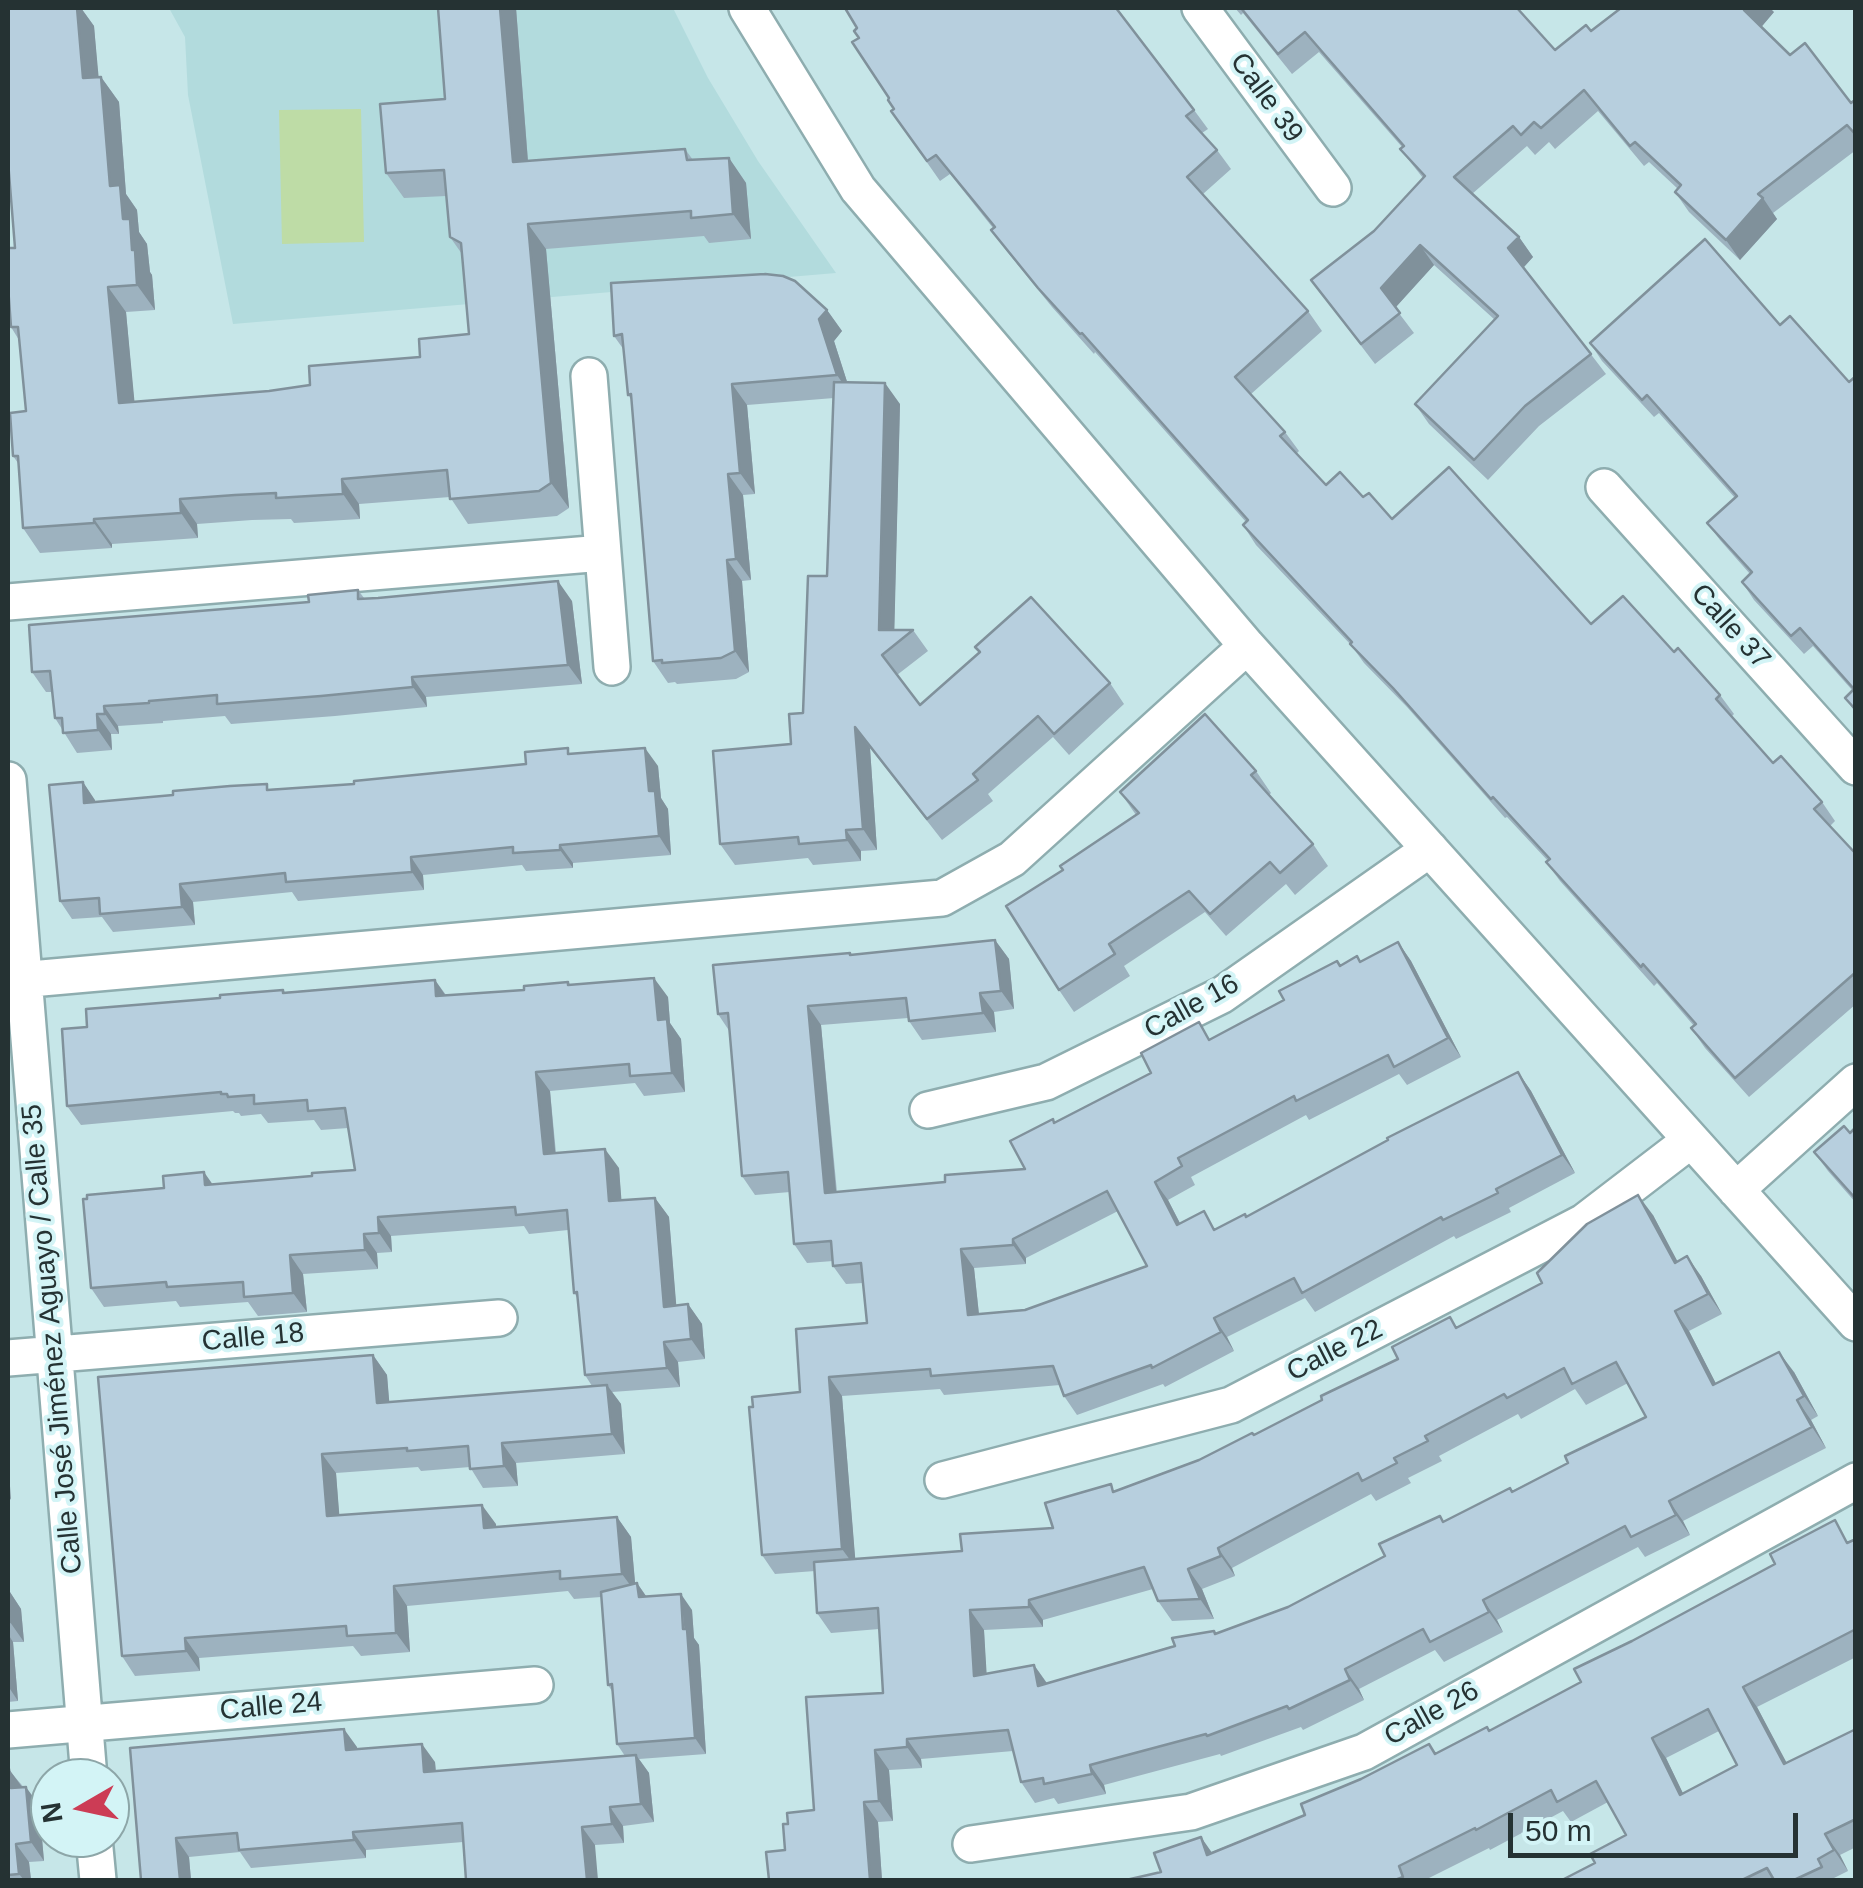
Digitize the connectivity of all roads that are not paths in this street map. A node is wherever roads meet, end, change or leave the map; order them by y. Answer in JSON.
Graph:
{"nodes":[{"id":1,"x":747,"y":8,"type":"edge"},
{"id":2,"x":1200,"y":8,"type":"edge"},
{"id":3,"x":1333,"y":188,"type":"dead end"},
{"id":4,"x":589,"y":376,"type":"dead end"},
{"id":5,"x":1604,"y":487,"type":"dead end"},
{"id":6,"x":603,"y":553,"type":"junction"},
{"id":7,"x":8,"y":602,"type":"edge"},
{"id":8,"x":1248,"y":646,"type":"junction"},
{"id":9,"x":612,"y":666,"type":"dead end"},
{"id":10,"x":1856,"y":767,"type":"edge"},
{"id":11,"x":8,"y":780,"type":"edge"},
{"id":12,"x":1430,"y":849,"type":"junction"},
{"id":13,"x":16,"y":980,"type":"edge"},
{"id":14,"x":1856,"y":1082,"type":"edge"},
{"id":15,"x":928,"y":1110,"type":"dead end"},
{"id":16,"x":1691,"y":1140,"type":"junction"},
{"id":17,"x":1736,"y":1190,"type":"junction"},
{"id":18,"x":500,"y":1318,"type":"dead end"},
{"id":19,"x":1856,"y":1323,"type":"edge"},
{"id":20,"x":54,"y":1354,"type":"junction"},
{"id":21,"x":8,"y":1358,"type":"edge"},
{"id":22,"x":943,"y":1480,"type":"dead end"},
{"id":23,"x":1856,"y":1481,"type":"edge"},
{"id":24,"x":535,"y":1685,"type":"dead end"},
{"id":25,"x":85,"y":1723,"type":"junction"},
{"id":26,"x":8,"y":1730,"type":"edge"},
{"id":27,"x":88,"y":1758,"type":"edge"},
{"id":28,"x":971,"y":1844,"type":"dead end"}],
"edges":[{"from":1,"to":8,"type":"street"},
{"from":2,"to":3,"type":"street","name":"Calle 39"},
{"from":4,"to":6,"type":"street"},
{"from":5,"to":10,"type":"street","name":"Calle 37"},
{"from":6,"to":7,"type":"street"},
{"from":6,"to":9,"type":"street"},
{"from":8,"to":12,"type":"street"},
{"from":8,"to":13,"type":"street"},
{"from":11,"to":13,"type":"street","name":"Calle José Jiménez Aguayo / Calle 35"},
{"from":12,"to":15,"type":"street","name":"Calle 16"},
{"from":12,"to":16,"type":"street"},
{"from":13,"to":20,"type":"street","name":"Calle José Jiménez Aguayo / Calle 35"},
{"from":14,"to":17,"type":"street"},
{"from":16,"to":17,"type":"street"},
{"from":16,"to":22,"type":"street","name":"Calle 22"},
{"from":17,"to":19,"type":"street"},
{"from":18,"to":20,"type":"street","name":"Calle 18"},
{"from":20,"to":21,"type":"street","name":"Calle 18"},
{"from":20,"to":25,"type":"street","name":"Calle José Jiménez Aguayo / Calle 35"},
{"from":23,"to":28,"type":"street","name":"Calle 26"},
{"from":24,"to":25,"type":"street","name":"Calle 24"},
{"from":25,"to":26,"type":"street","name":"Calle 24"},
{"from":25,"to":27,"type":"street","name":"Calle José Jiménez Aguayo / Calle 35"}]}
